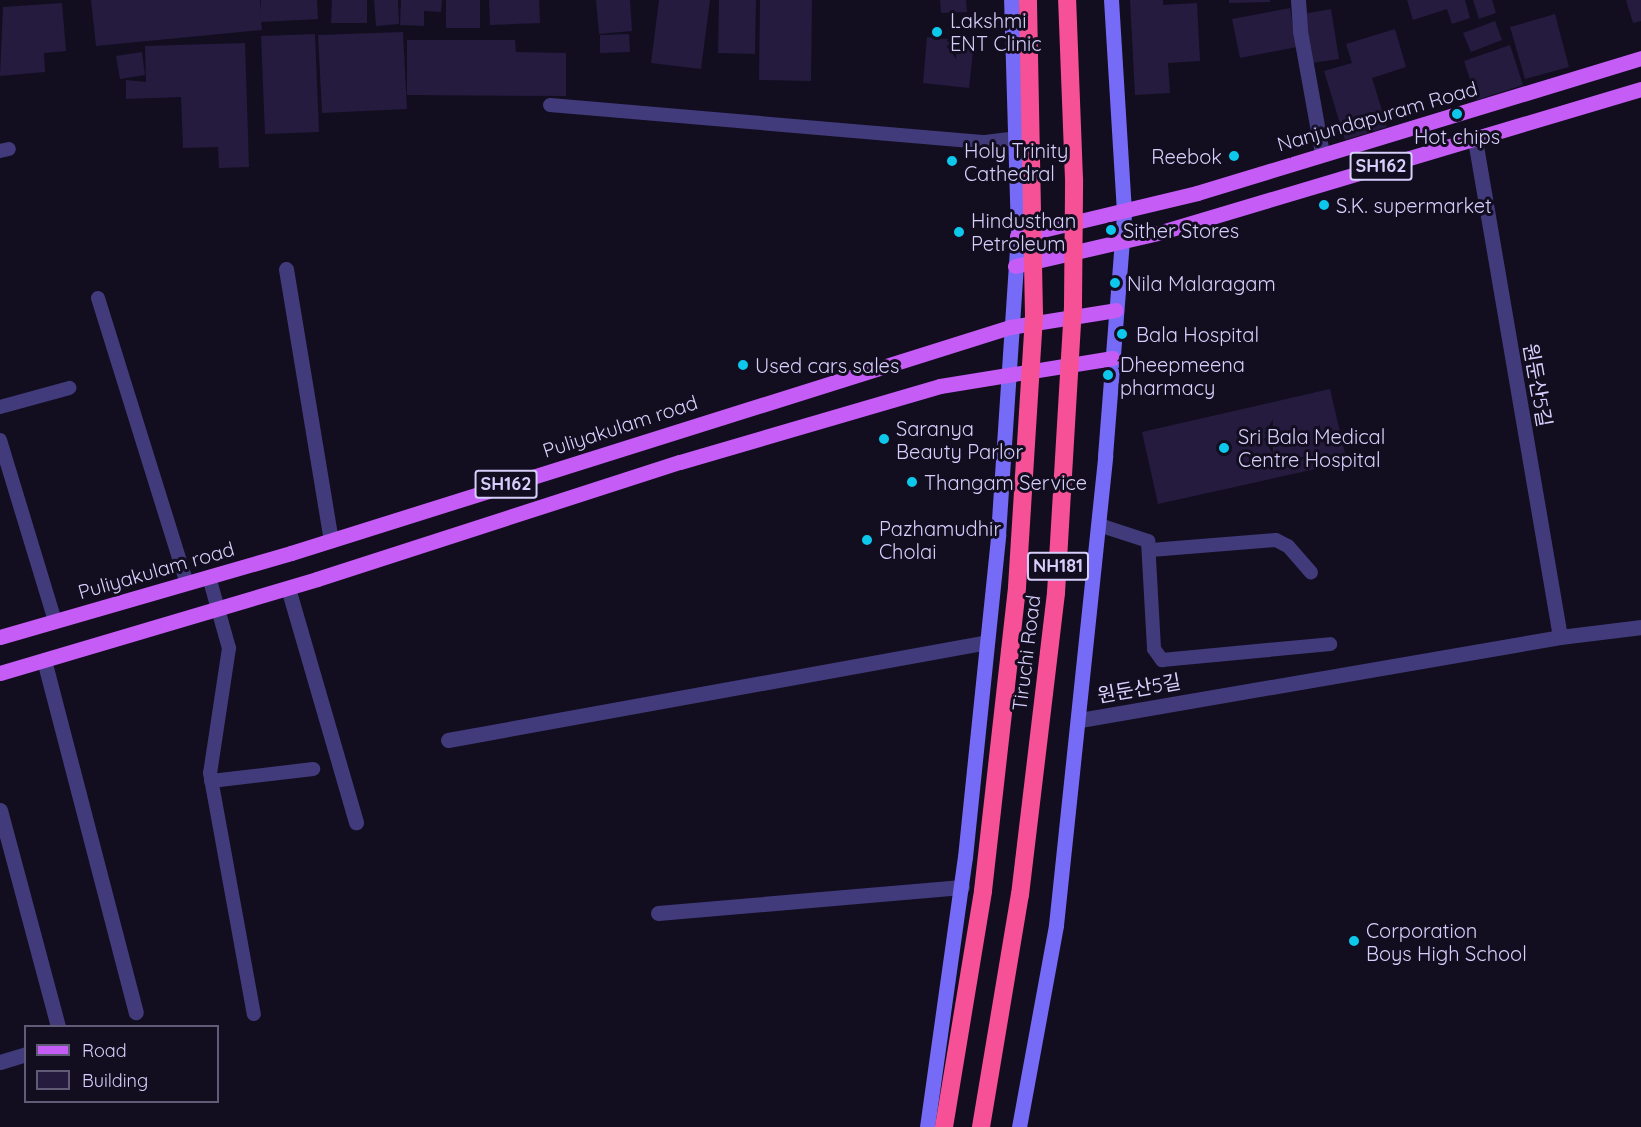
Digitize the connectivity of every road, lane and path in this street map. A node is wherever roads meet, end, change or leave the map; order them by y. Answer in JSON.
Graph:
{"nodes":[{"id":1,"x":1011,"y":0,"type":"edge"},
{"id":2,"x":1028,"y":0,"type":"edge"},
{"id":3,"x":1067,"y":0,"type":"edge"},
{"id":4,"x":1111,"y":0,"type":"edge"},
{"id":5,"x":1298,"y":0,"type":"edge"},
{"id":6,"x":1641,"y":58,"type":"edge"},
{"id":7,"x":1641,"y":89,"type":"edge"},
{"id":8,"x":550,"y":105,"type":"dead end"},
{"id":9,"x":1016,"y":138,"type":"junction"},
{"id":10,"x":1475,"y":140,"type":"junction"},
{"id":11,"x":1322,"y":153,"type":"junction"},
{"id":12,"x":1124,"y":212,"type":"junction"},
{"id":13,"x":1017,"y":236,"type":"junction"},
{"id":14,"x":1122,"y":243,"type":"junction"},
{"id":15,"x":1015,"y":266,"type":"junction"},
{"id":16,"x":286,"y":269,"type":"dead end"},
{"id":17,"x":98,"y":298,"type":"dead end"},
{"id":18,"x":1116,"y":310,"type":"junction"},
{"id":19,"x":1010,"y":327,"type":"junction"},
{"id":20,"x":1113,"y":358,"type":"junction"},
{"id":21,"x":1007,"y":376,"type":"junction"},
{"id":22,"x":69,"y":388,"type":"dead end"},
{"id":23,"x":0,"y":407,"type":"edge"},
{"id":24,"x":0,"y":440,"type":"edge"},
{"id":25,"x":1098,"y":525,"type":"junction"},
{"id":26,"x":331,"y":540,"type":"junction"},
{"id":27,"x":1151,"y":550,"type":"junction"},
{"id":28,"x":1311,"y":572,"type":"dead end"},
{"id":29,"x":209,"y":577,"type":"junction"},
{"id":30,"x":187,"y":583,"type":"junction"},
{"id":31,"x":288,"y":588,"type":"junction"},
{"id":32,"x":216,"y":609,"type":"junction"},
{"id":33,"x":55,"y":621,"type":"junction"},
{"id":34,"x":1641,"y":627,"type":"edge"},
{"id":35,"x":1560,"y":637,"type":"junction"},
{"id":36,"x":0,"y":638,"type":"edge"},
{"id":37,"x":987,"y":642,"type":"junction"},
{"id":38,"x":1330,"y":644,"type":"dead end"},
{"id":39,"x":44,"y":660,"type":"junction"},
{"id":40,"x":0,"y":673,"type":"edge"},
{"id":41,"x":1080,"y":720,"type":"junction"},
{"id":42,"x":448,"y":740,"type":"dead end"},
{"id":43,"x":313,"y":769,"type":"dead end"},
{"id":44,"x":211,"y":781,"type":"junction"},
{"id":45,"x":0,"y":810,"type":"edge"},
{"id":46,"x":356,"y":822,"type":"dead end"},
{"id":47,"x":962,"y":887,"type":"junction"},
{"id":48,"x":658,"y":913,"type":"dead end"},
{"id":49,"x":136,"y":1012,"type":"dead end"},
{"id":50,"x":254,"y":1014,"type":"dead end"},
{"id":51,"x":58,"y":1025,"type":"edge"},
{"id":52,"x":24,"y":1055,"type":"edge"},
{"id":53,"x":0,"y":1062,"type":"edge"},
{"id":54,"x":927,"y":1127,"type":"edge"},
{"id":55,"x":944,"y":1127,"type":"edge"},
{"id":56,"x":981,"y":1127,"type":"edge"},
{"id":57,"x":1019,"y":1127,"type":"edge"}],
"edges":[{"from":1,"to":9,"type":"street"},
{"from":2,"to":55,"type":"highway","name":"Tiruchi Road","number":"NH181","bridge":true},
{"from":3,"to":56,"type":"highway","name":"Tiruchi Road","number":"NH181","bridge":true},
{"from":4,"to":12,"type":"street"},
{"from":5,"to":11,"type":"street"},
{"from":6,"to":11,"type":"main road","name":"Nanjundapuram Road","number":"SH162"},
{"from":7,"to":10,"type":"main road","number":"SH162"},
{"from":8,"to":9,"type":"lane"},
{"from":9,"to":13,"type":"street"},
{"from":10,"to":14,"type":"main road","number":"SH162"},
{"from":10,"to":35,"type":"street","name":"원둔산5길"},
{"from":11,"to":12,"type":"main road","name":"Nanjundapuram Road","number":"SH162"},
{"from":12,"to":13,"type":"main road","name":"Nanjundapuram Road"},
{"from":12,"to":14,"type":"street"},
{"from":13,"to":15,"type":"street"},
{"from":14,"to":15,"type":"main road"},
{"from":14,"to":18,"type":"street"},
{"from":15,"to":19,"type":"street"},
{"from":16,"to":26,"type":"street"},
{"from":17,"to":30,"type":"lane"},
{"from":18,"to":19,"type":"main road","name":"Puliyakulam road"},
{"from":18,"to":20,"type":"street"},
{"from":19,"to":21,"type":"street"},
{"from":19,"to":26,"type":"main road","name":"Puliyakulam road","number":"SH162"},
{"from":20,"to":21,"type":"main road"},
{"from":20,"to":25,"type":"street"},
{"from":21,"to":31,"type":"main road","number":"SH162"},
{"from":21,"to":37,"type":"street"},
{"from":22,"to":23,"type":"lane"},
{"from":24,"to":33,"type":"lane"},
{"from":25,"to":27,"type":"lane"},
{"from":25,"to":41,"type":"street"},
{"from":26,"to":29,"type":"main road","name":"Puliyakulam road","number":"SH162"},
{"from":27,"to":28,"type":"lane"},
{"from":27,"to":38,"type":"lane"},
{"from":29,"to":30,"type":"main road","name":"Puliyakulam road","number":"SH162"},
{"from":29,"to":32,"type":"lane"},
{"from":30,"to":33,"type":"main road","name":"Puliyakulam road","number":"SH162"},
{"from":31,"to":32,"type":"main road","number":"SH162"},
{"from":31,"to":46,"type":"street"},
{"from":32,"to":39,"type":"main road","number":"SH162"},
{"from":32,"to":44,"type":"lane"},
{"from":33,"to":36,"type":"main road","name":"Puliyakulam road","number":"SH162"},
{"from":34,"to":35,"type":"street","name":"원둔산5길"},
{"from":35,"to":41,"type":"street","name":"원둔산5길"},
{"from":37,"to":42,"type":"street"},
{"from":37,"to":47,"type":"street"},
{"from":39,"to":40,"type":"main road","number":"SH162"},
{"from":39,"to":49,"type":"street"},
{"from":41,"to":57,"type":"street"},
{"from":43,"to":44,"type":"lane"},
{"from":44,"to":50,"type":"lane"},
{"from":45,"to":51,"type":"street"},
{"from":47,"to":48,"type":"street"},
{"from":47,"to":54,"type":"street"},
{"from":52,"to":53,"type":"street"}]}
